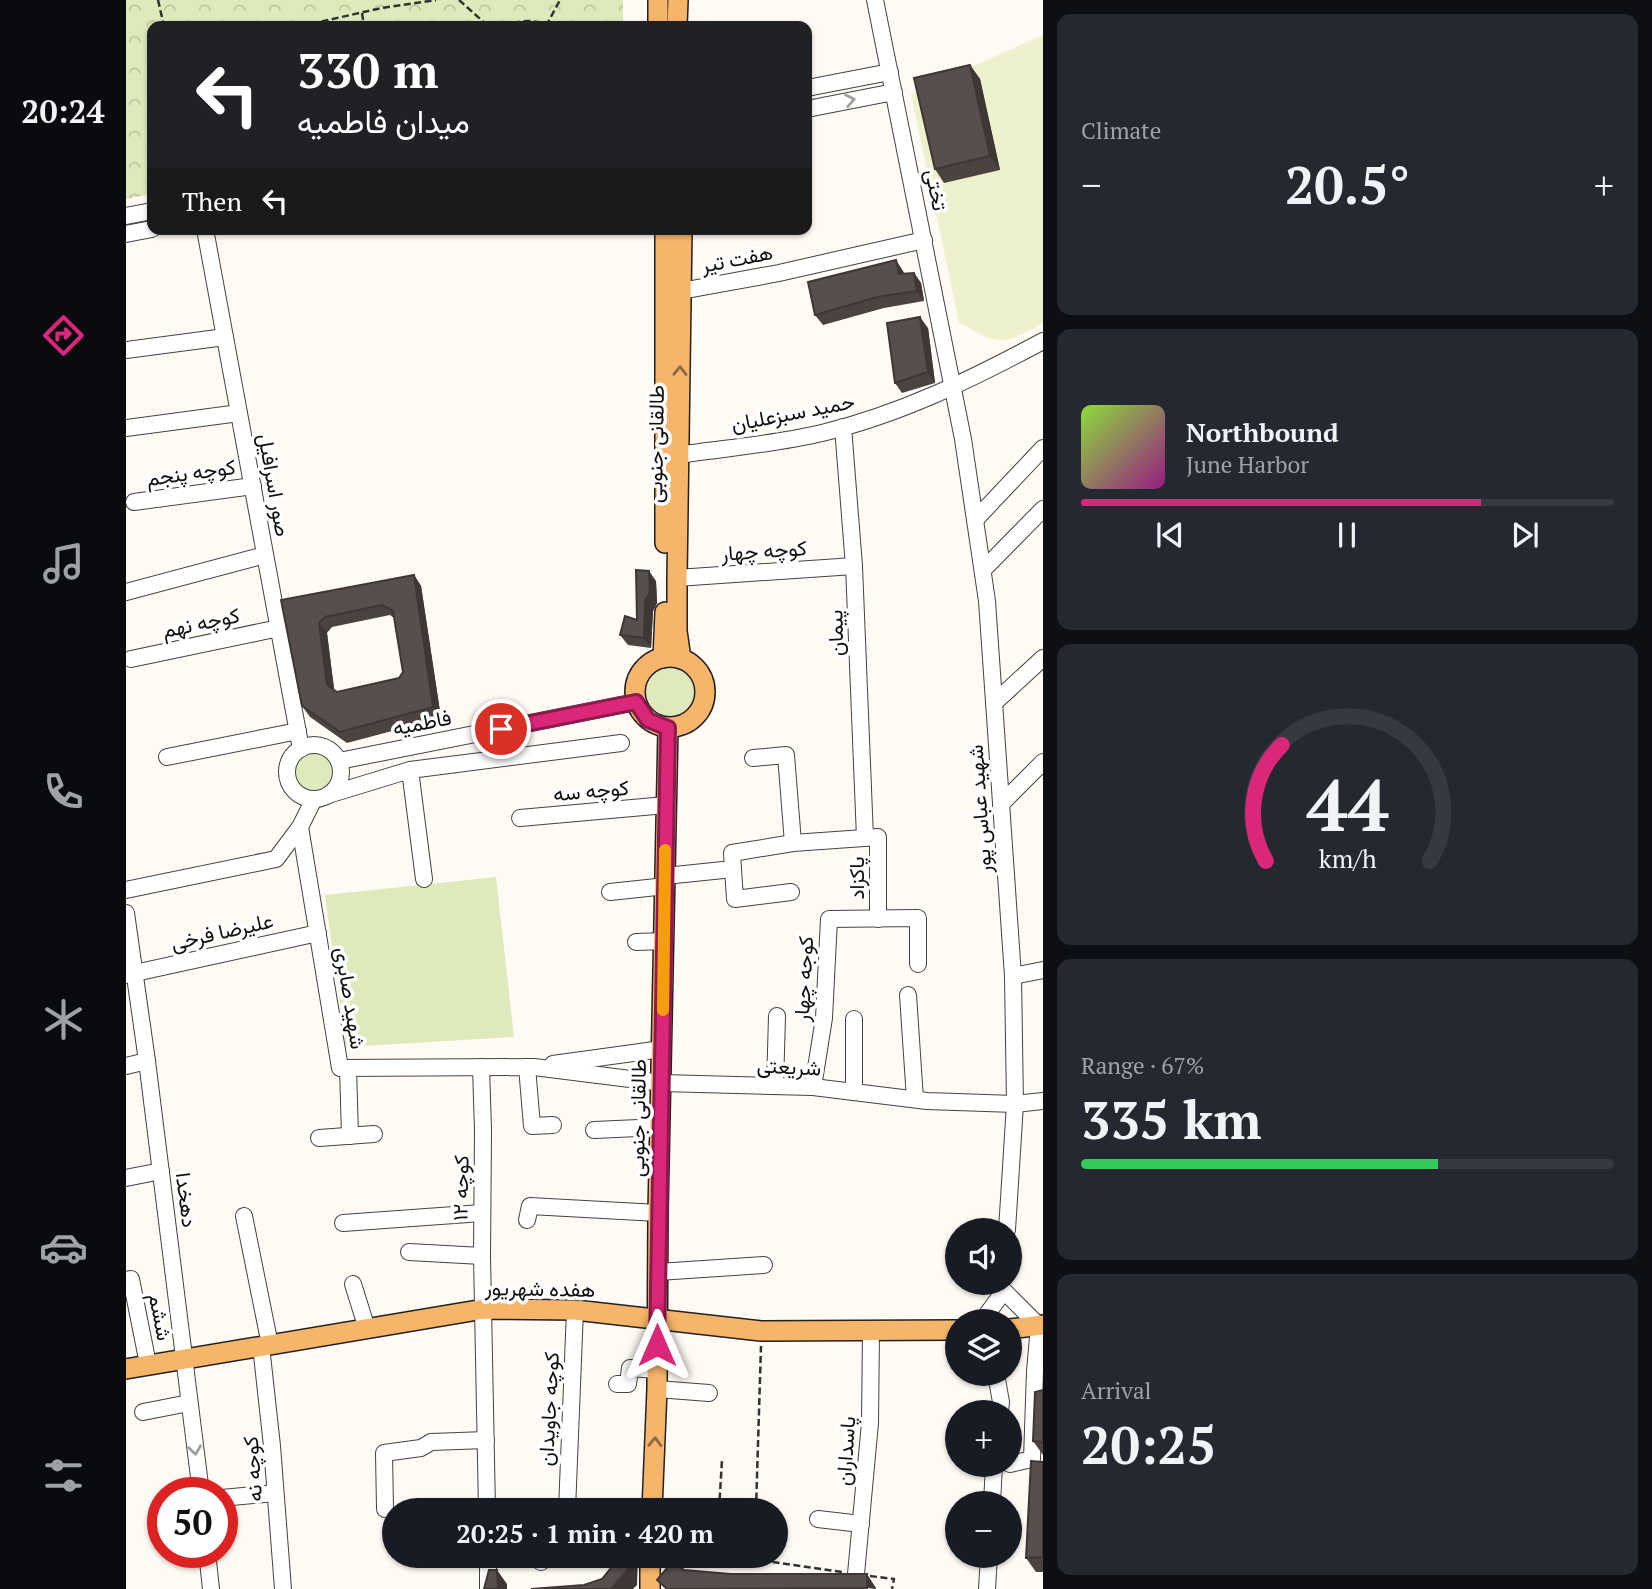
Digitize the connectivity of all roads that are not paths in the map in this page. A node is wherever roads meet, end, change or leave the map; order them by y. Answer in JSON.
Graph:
{"nodes":[{"id":1,"x":659,"y":0,"type":"edge"},
{"id":2,"x":678,"y":0,"type":"edge"},
{"id":3,"x":875,"y":0,"type":"edge"},
{"id":4,"x":658,"y":21,"type":"edge"},
{"id":5,"x":677,"y":21,"type":"edge"},
{"id":6,"x":890,"y":72,"type":"junction"},
{"id":7,"x":812,"y":87,"type":"edge"},
{"id":8,"x":894,"y":92,"type":"junction"},
{"id":9,"x":812,"y":108,"type":"edge"},
{"id":10,"x":147,"y":212,"type":"edge"},
{"id":11,"x":126,"y":216,"type":"edge"},
{"id":12,"x":147,"y":230,"type":"edge"},
{"id":13,"x":126,"y":234,"type":"edge"},
{"id":14,"x":206,"y":235,"type":"edge"},
{"id":15,"x":665,"y":235,"type":"edge"},
{"id":16,"x":682,"y":235,"type":"edge"},
{"id":17,"x":924,"y":240,"type":"junction"},
{"id":18,"x":681,"y":291,"type":"junction"},
{"id":19,"x":225,"y":337,"type":"junction"},
{"id":20,"x":1043,"y":341,"type":"edge"},
{"id":21,"x":126,"y":350,"type":"edge"},
{"id":22,"x":952,"y":388,"type":"junction"},
{"id":23,"x":239,"y":413,"type":"junction"},
{"id":24,"x":126,"y":428,"type":"edge"},
{"id":25,"x":843,"y":428,"type":"junction"},
{"id":26,"x":1043,"y":448,"type":"edge"},
{"id":27,"x":679,"y":455,"type":"junction"},
{"id":28,"x":253,"y":486,"type":"junction"},
{"id":29,"x":134,"y":502,"type":"dead end"},
{"id":30,"x":1043,"y":509,"type":"edge"},
{"id":31,"x":975,"y":520,"type":"junction"},
{"id":32,"x":265,"y":555,"type":"junction"},
{"id":33,"x":854,"y":565,"type":"junction"},
{"id":34,"x":983,"y":570,"type":"junction"},
{"id":35,"x":677,"y":578,"type":"junction"},
{"id":36,"x":126,"y":592,"type":"edge"},
{"id":37,"x":279,"y":628,"type":"junction"},
{"id":38,"x":672,"y":658,"type":"junction"},
{"id":39,"x":1043,"y":658,"type":"edge"},
{"id":40,"x":131,"y":659,"type":"dead end"},
{"id":41,"x":636,"y":702,"type":"junction"},
{"id":42,"x":994,"y":703,"type":"junction"},
{"id":43,"x":668,"y":728,"type":"junction"},
{"id":44,"x":298,"y":731,"type":"junction"},
{"id":45,"x":621,"y":743,"type":"dead end"},
{"id":46,"x":301,"y":748,"type":"junction"},
{"id":47,"x":167,"y":757,"type":"dead end"},
{"id":48,"x":753,"y":758,"type":"dead end"},
{"id":49,"x":339,"y":761,"type":"junction"},
{"id":50,"x":1043,"y":762,"type":"edge"},
{"id":51,"x":410,"y":770,"type":"junction"},
{"id":52,"x":321,"y":797,"type":"junction"},
{"id":53,"x":1001,"y":804,"type":"junction"},
{"id":54,"x":666,"y":805,"type":"junction"},
{"id":55,"x":520,"y":818,"type":"dead end"},
{"id":56,"x":300,"y":827,"type":"junction"},
{"id":57,"x":871,"y":837,"type":"junction"},
{"id":58,"x":793,"y":843,"type":"junction"},
{"id":59,"x":733,"y":869,"type":"junction"},
{"id":60,"x":424,"y":879,"type":"dead end"},
{"id":61,"x":665,"y":881,"type":"junction"},
{"id":62,"x":126,"y":890,"type":"edge"},
{"id":63,"x":610,"y":892,"type":"dead end"},
{"id":64,"x":791,"y":892,"type":"dead end"},
{"id":65,"x":126,"y":913,"type":"edge"},
{"id":66,"x":878,"y":919,"type":"junction"},
{"id":67,"x":318,"y":933,"type":"junction"},
{"id":68,"x":665,"y":941,"type":"junction"},
{"id":69,"x":636,"y":942,"type":"dead end"},
{"id":70,"x":918,"y":964,"type":"dead end"},
{"id":71,"x":1043,"y":970,"type":"edge"},
{"id":72,"x":130,"y":974,"type":"edge"},
{"id":73,"x":1013,"y":976,"type":"junction"},
{"id":74,"x":908,"y":995,"type":"dead end"},
{"id":75,"x":777,"y":1016,"type":"dead end"},
{"id":76,"x":854,"y":1019,"type":"dead end"},
{"id":77,"x":662,"y":1049,"type":"junction"},
{"id":78,"x":147,"y":1061,"type":"junction"},
{"id":79,"x":126,"y":1066,"type":"edge"},
{"id":80,"x":481,"y":1066,"type":"junction"},
{"id":81,"x":530,"y":1067,"type":"junction"},
{"id":82,"x":348,"y":1068,"type":"junction"},
{"id":83,"x":662,"y":1083,"type":"junction"},
{"id":84,"x":775,"y":1086,"type":"junction"},
{"id":85,"x":813,"y":1087,"type":"junction"},
{"id":86,"x":854,"y":1092,"type":"junction"},
{"id":87,"x":915,"y":1099,"type":"junction"},
{"id":88,"x":1043,"y":1101,"type":"edge"},
{"id":89,"x":1015,"y":1104,"type":"junction"},
{"id":90,"x":553,"y":1125,"type":"dead end"},
{"id":91,"x":661,"y":1127,"type":"junction"},
{"id":92,"x":594,"y":1130,"type":"dead end"},
{"id":93,"x":374,"y":1133,"type":"dead end"},
{"id":94,"x":350,"y":1136,"type":"junction"},
{"id":95,"x":319,"y":1138,"type":"dead end"},
{"id":96,"x":161,"y":1171,"type":"junction"},
{"id":97,"x":126,"y":1178,"type":"edge"},
{"id":98,"x":482,"y":1213,"type":"junction"},
{"id":99,"x":658,"y":1213,"type":"junction"},
{"id":100,"x":244,"y":1216,"type":"dead end"},
{"id":101,"x":1008,"y":1218,"type":"edge"},
{"id":102,"x":527,"y":1220,"type":"dead end"},
{"id":103,"x":342,"y":1223,"type":"dead end"},
{"id":104,"x":409,"y":1252,"type":"dead end"},
{"id":105,"x":482,"y":1256,"type":"junction"},
{"id":106,"x":764,"y":1265,"type":"dead end"},
{"id":107,"x":658,"y":1272,"type":"junction"},
{"id":108,"x":129,"y":1279,"type":"edge"},
{"id":109,"x":353,"y":1284,"type":"dead end"},
{"id":110,"x":1012,"y":1295,"type":"edge"},
{"id":111,"x":484,"y":1309,"type":"junction"},
{"id":112,"x":575,"y":1310,"type":"junction"},
{"id":113,"x":657,"y":1321,"type":"junction"},
{"id":114,"x":1041,"y":1326,"type":"edge"},
{"id":115,"x":1022,"y":1328,"type":"edge"},
{"id":116,"x":367,"y":1329,"type":"junction"},
{"id":117,"x":872,"y":1331,"type":"junction"},
{"id":118,"x":945,"y":1331,"type":"edge"},
{"id":119,"x":265,"y":1345,"type":"junction"},
{"id":120,"x":184,"y":1359,"type":"junction"},
{"id":121,"x":148,"y":1364,"type":"junction"},
{"id":122,"x":126,"y":1369,"type":"edge"},
{"id":123,"x":657,"y":1380,"type":"junction"},
{"id":124,"x":617,"y":1384,"type":"dead end"},
{"id":125,"x":709,"y":1393,"type":"dead end"},
{"id":126,"x":189,"y":1403,"type":"junction"},
{"id":127,"x":143,"y":1412,"type":"dead end"},
{"id":128,"x":486,"y":1440,"type":"junction"},
{"id":129,"x":1022,"y":1461,"type":"edge"},
{"id":130,"x":199,"y":1477,"type":"edge"},
{"id":131,"x":275,"y":1493,"type":"junction"},
{"id":132,"x":238,"y":1496,"type":"edge"},
{"id":133,"x":385,"y":1498,"type":"edge"},
{"id":134,"x":487,"y":1498,"type":"edge"},
{"id":135,"x":567,"y":1498,"type":"edge"},
{"id":136,"x":652,"y":1498,"type":"edge"},
{"id":137,"x":818,"y":1519,"type":"dead end"},
{"id":138,"x":861,"y":1524,"type":"junction"},
{"id":139,"x":209,"y":1568,"type":"edge"},
{"id":140,"x":488,"y":1568,"type":"edge"},
{"id":141,"x":650,"y":1568,"type":"edge"},
{"id":142,"x":988,"y":1568,"type":"edge"},
{"id":143,"x":856,"y":1574,"type":"edge"},
{"id":144,"x":211,"y":1589,"type":"edge"},
{"id":145,"x":283,"y":1589,"type":"edge"},
{"id":146,"x":488,"y":1589,"type":"edge"},
{"id":147,"x":650,"y":1589,"type":"edge"},
{"id":148,"x":986,"y":1589,"type":"edge"}],
"edges":[{"from":1,"to":4,"type":"main road"},
{"from":2,"to":5,"type":"main road"},
{"from":3,"to":6,"type":"street","name":"تختی"},
{"from":6,"to":7,"type":"street"},
{"from":6,"to":8,"type":"street","name":"تختی"},
{"from":9,"to":8,"type":"street","one_way":true},
{"from":8,"to":17,"type":"street","name":"تختی"},
{"from":10,"to":11,"type":"street"},
{"from":12,"to":13,"type":"street"},
{"from":14,"to":19,"type":"street","name":"صور اسرافیل"},
{"from":15,"to":38,"type":"main road","name":"طالقانی جنوبی"},
{"from":16,"to":18,"type":"main road","name":"طالقانی جنوبی"},
{"from":17,"to":18,"type":"street","name":"هفت تیر"},
{"from":17,"to":22,"type":"street","name":"تختی"},
{"from":27,"to":18,"type":"main road","name":"طالقانی جنوبی","one_way":true},
{"from":19,"to":21,"type":"street"},
{"from":19,"to":23,"type":"street","name":"صور اسرافیل"},
{"from":20,"to":22,"type":"street","name":"حمید سبزعلیان"},
{"from":22,"to":25,"type":"street","name":"حمید سبزعلیان"},
{"from":22,"to":31,"type":"street","name":"شهید عباس پور"},
{"from":23,"to":24,"type":"street"},
{"from":23,"to":28,"type":"street","name":"صور اسرافیل"},
{"from":25,"to":27,"type":"street","name":"حمید سبزعلیان"},
{"from":25,"to":33,"type":"street","name":"پیمان"},
{"from":26,"to":31,"type":"street"},
{"from":27,"to":35,"type":"main road","name":"طالقانی جنوبی"},
{"from":28,"to":29,"type":"street","name":"کوچه پنجم"},
{"from":28,"to":32,"type":"street","name":"صور اسرافیل"},
{"from":30,"to":34,"type":"street"},
{"from":31,"to":34,"type":"street","name":"شهید عباس پور"},
{"from":32,"to":36,"type":"street"},
{"from":32,"to":37,"type":"street","name":"صور اسرافیل"},
{"from":33,"to":35,"type":"street","name":"کوچه چهار"},
{"from":33,"to":57,"type":"street","name":"پیمان"},
{"from":34,"to":42,"type":"street","name":"شهید عباس پور"},
{"from":35,"to":38,"type":"main road","name":"طالقانی جنوبی"},
{"from":37,"to":40,"type":"street","name":"کوچه نهم"},
{"from":37,"to":44,"type":"street","name":"صور اسرافیل"},
{"from":38,"to":41,"type":"main road"},
{"from":38,"to":43,"type":"main road"},
{"from":39,"to":42,"type":"street"},
{"from":41,"to":43,"type":"main road"},
{"from":41,"to":49,"type":"street","name":"فاطمیه"},
{"from":42,"to":53,"type":"street","name":"شهید عباس پور"},
{"from":43,"to":54,"type":"main road","name":"طالقانی جنوبی"},
{"from":44,"to":46,"type":"street","name":"صور اسرافیل"},
{"from":44,"to":47,"type":"street"},
{"from":45,"to":51,"type":"street","name":"فاطمیه"},
{"from":46,"to":49,"type":"street"},
{"from":46,"to":52,"type":"street"},
{"from":48,"to":58,"type":"street"},
{"from":49,"to":52,"type":"street"},
{"from":50,"to":53,"type":"street"},
{"from":51,"to":52,"type":"street","name":"فاطمیه"},
{"from":51,"to":60,"type":"street"},
{"from":52,"to":56,"type":"street"},
{"from":53,"to":73,"type":"street","name":"شهید عباس پور"},
{"from":54,"to":55,"type":"street","name":"کوچه سه"},
{"from":54,"to":61,"type":"main road","name":"طالقانی جنوبی"},
{"from":56,"to":62,"type":"street"},
{"from":56,"to":67,"type":"street","name":"شهید صابری"},
{"from":57,"to":58,"type":"street"},
{"from":57,"to":66,"type":"street","name":"پاکزاد"},
{"from":58,"to":59,"type":"street"},
{"from":59,"to":61,"type":"street"},
{"from":59,"to":64,"type":"street"},
{"from":61,"to":63,"type":"street"},
{"from":61,"to":68,"type":"main road","name":"طالقانی جنوبی"},
{"from":65,"to":72,"type":"street","name":"دهخدا"},
{"from":66,"to":70,"type":"street","name":"کوجه چهار"},
{"from":66,"to":85,"type":"street","name":"کوجه چهار"},
{"from":67,"to":72,"type":"street","name":"علیرضا فرخی"},
{"from":67,"to":82,"type":"street","name":"شهید صابری"},
{"from":68,"to":69,"type":"street"},
{"from":68,"to":77,"type":"main road","name":"طالقانی جنوبی"},
{"from":71,"to":73,"type":"street"},
{"from":72,"to":78,"type":"street","name":"دهخدا"},
{"from":73,"to":89,"type":"street","name":"شهید عباس پور"},
{"from":74,"to":87,"type":"street"},
{"from":75,"to":84,"type":"street"},
{"from":76,"to":86,"type":"street"},
{"from":77,"to":81,"type":"street"},
{"from":77,"to":83,"type":"main road","name":"طالقانی جنوبی"},
{"from":78,"to":79,"type":"street"},
{"from":78,"to":96,"type":"street","name":"دهخدا"},
{"from":80,"to":81,"type":"street","name":"شهید صابری"},
{"from":80,"to":82,"type":"street","name":"شهید صابری"},
{"from":80,"to":98,"type":"street","name":"کوچه ۱۲"},
{"from":81,"to":83,"type":"street","name":"شریعتی"},
{"from":81,"to":90,"type":"street"},
{"from":82,"to":94,"type":"street"},
{"from":83,"to":84,"type":"street","name":"شریعتی"},
{"from":83,"to":91,"type":"main road","name":"طالقانی جنوبی"},
{"from":84,"to":85,"type":"street","name":"شریعتی"},
{"from":85,"to":86,"type":"street","name":"شریعتی"},
{"from":86,"to":87,"type":"street","name":"شریعتی"},
{"from":87,"to":89,"type":"street","name":"شریعتی"},
{"from":88,"to":89,"type":"street","name":"شریعتی"},
{"from":89,"to":101,"type":"street","name":"شهید عباس پور"},
{"from":91,"to":92,"type":"street"},
{"from":91,"to":99,"type":"main road","name":"طالقانی جنوبی"},
{"from":93,"to":94,"type":"street"},
{"from":94,"to":95,"type":"street"},
{"from":96,"to":97,"type":"street"},
{"from":96,"to":120,"type":"street","name":"دهخدا"},
{"from":98,"to":103,"type":"street"},
{"from":98,"to":105,"type":"street","name":"کوچه ۱۲"},
{"from":99,"to":102,"type":"street"},
{"from":99,"to":107,"type":"main road","name":"طالقانی جنوبی"},
{"from":100,"to":119,"type":"street","name":"کوچه نه"},
{"from":104,"to":105,"type":"street"},
{"from":105,"to":111,"type":"street","name":"کوچه ۱۲"},
{"from":106,"to":107,"type":"street"},
{"from":107,"to":113,"type":"main road","name":"طالقانی جنوبی"},
{"from":108,"to":121,"type":"street","name":"ششم"},
{"from":109,"to":116,"type":"street"},
{"from":110,"to":114,"type":"street"},
{"from":111,"to":112,"type":"main road","name":"هفده شهریور"},
{"from":111,"to":116,"type":"main road","name":"هفده شهریور"},
{"from":111,"to":128,"type":"street","name":"کوچه ۱۲"},
{"from":112,"to":113,"type":"main road","name":"هفده شهریور"},
{"from":112,"to":135,"type":"street","name":"کوچه جاویدان"},
{"from":113,"to":117,"type":"main road","name":"هفده شهریور"},
{"from":113,"to":123,"type":"main road","name":"طالقانی جنوبی"},
{"from":114,"to":115,"type":"main road"},
{"from":114,"to":129,"type":"street"},
{"from":116,"to":119,"type":"main road","name":"هفده شهریور"},
{"from":117,"to":118,"type":"main road","name":"هفده شهریور"},
{"from":117,"to":138,"type":"street","name":"پاسداران"},
{"from":119,"to":120,"type":"main road","name":"هفده شهریور"},
{"from":119,"to":131,"type":"street","name":"کوچه نه"},
{"from":120,"to":121,"type":"main road","name":"هفده شهریور"},
{"from":120,"to":126,"type":"street","name":"دهخدا"},
{"from":121,"to":122,"type":"main road","name":"هفده شهریور"},
{"from":123,"to":124,"type":"street"},
{"from":123,"to":125,"type":"street"},
{"from":136,"to":123,"type":"main road","name":"طالقانی جنوبی","one_way":true},
{"from":126,"to":127,"type":"street"},
{"from":126,"to":130,"type":"street","name":"دهخدا","one_way":true},
{"from":128,"to":133,"type":"street"},
{"from":128,"to":134,"type":"street","name":"کوچه ۱۲"},
{"from":131,"to":132,"type":"street"},
{"from":131,"to":145,"type":"street","name":"کوچه نه"},
{"from":137,"to":138,"type":"street"},
{"from":138,"to":143,"type":"street","name":"پاسداران"},
{"from":139,"to":144,"type":"street"},
{"from":140,"to":146,"type":"street"},
{"from":141,"to":147,"type":"main road"},
{"from":142,"to":148,"type":"street"}]}
